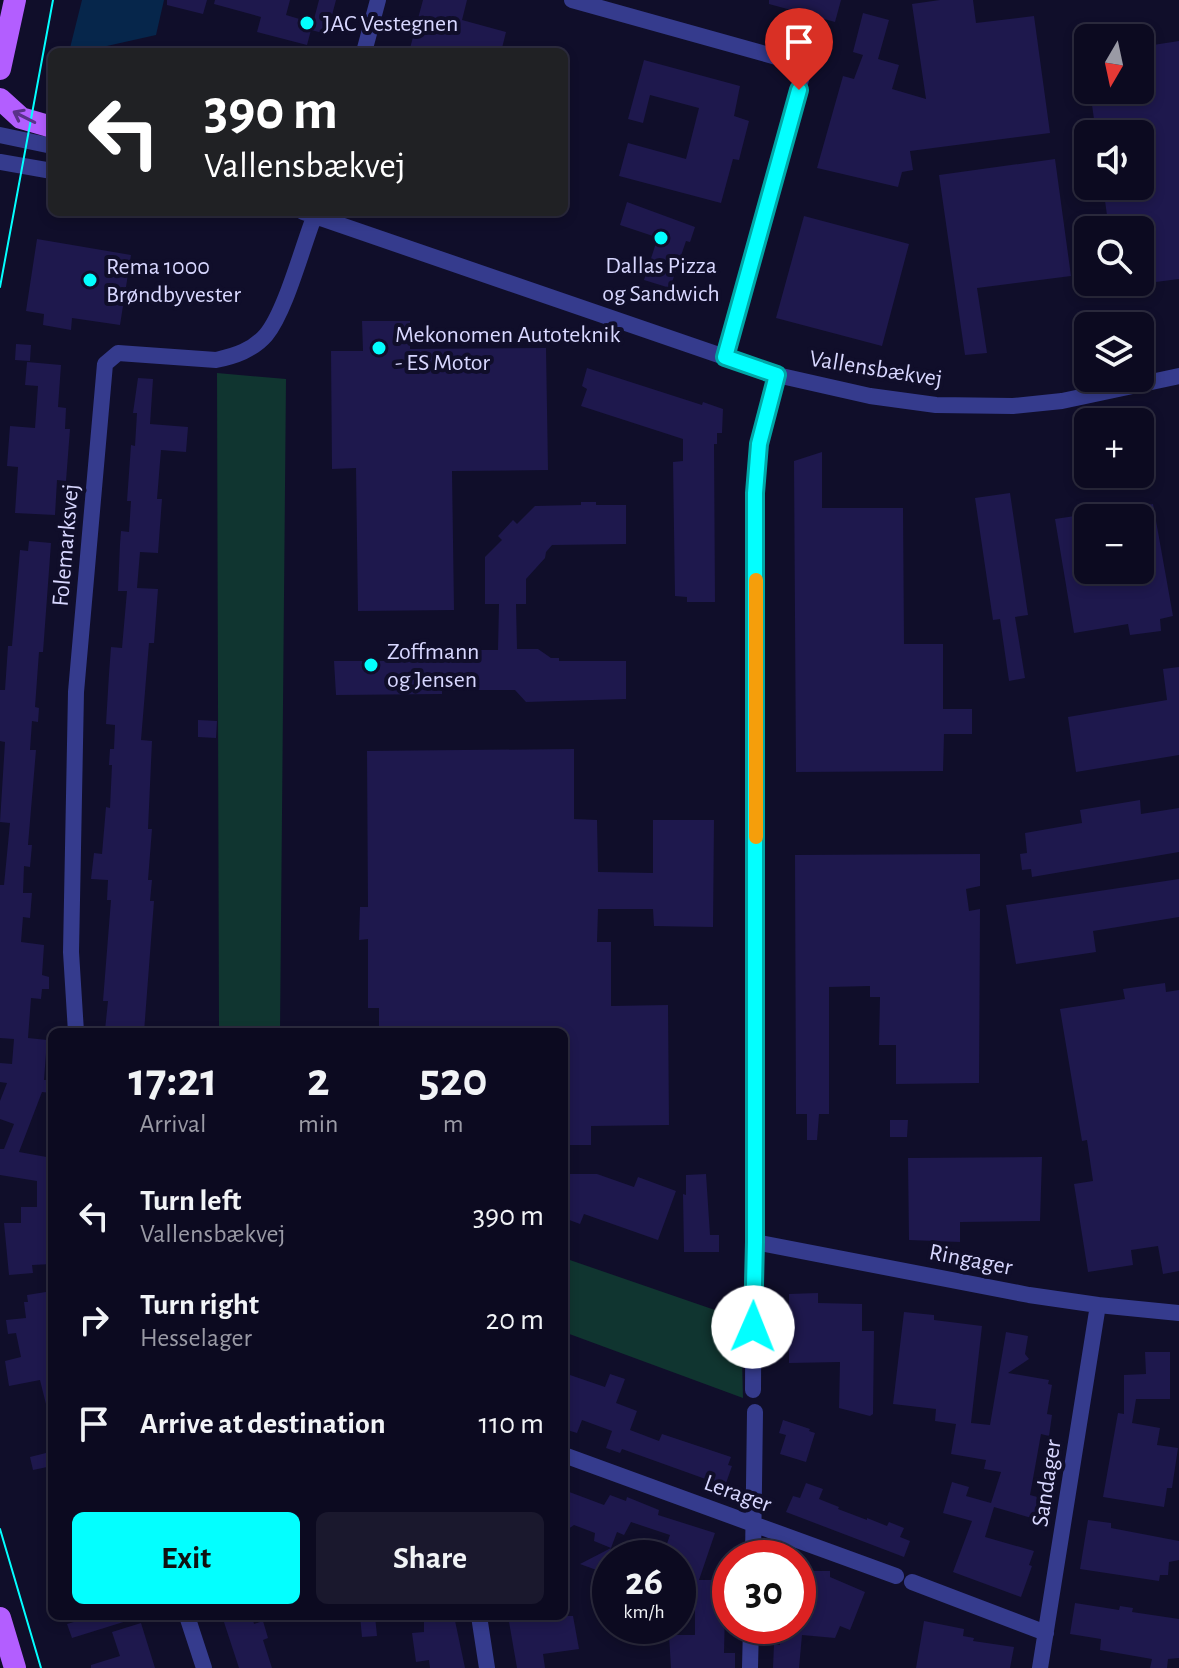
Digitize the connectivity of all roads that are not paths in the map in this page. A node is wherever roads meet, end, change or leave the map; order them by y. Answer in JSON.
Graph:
{"nodes":[{"id":1,"x":15,"y":0,"type":"edge"},
{"id":2,"x":378,"y":0,"type":"edge"},
{"id":3,"x":572,"y":0,"type":"edge"},
{"id":4,"x":365,"y":48,"type":"edge"},
{"id":5,"x":0,"y":69,"type":"edge"},
{"id":6,"x":0,"y":99,"type":"edge"},
{"id":7,"x":48,"y":126,"type":"edge"},
{"id":8,"x":0,"y":135,"type":"edge"},
{"id":9,"x":48,"y":145,"type":"edge"},
{"id":10,"x":4,"y":166,"type":"edge"},
{"id":11,"x":48,"y":171,"type":"edge"},
{"id":12,"x":310,"y":216,"type":"edge"},
{"id":13,"x":320,"y":216,"type":"edge"},
{"id":14,"x":725,"y":357,"type":"junction"},
{"id":15,"x":777,"y":375,"type":"junction"},
{"id":16,"x":1178,"y":379,"type":"edge"},
{"id":17,"x":76,"y":1028,"type":"edge"},
{"id":18,"x":755,"y":1242,"type":"junction"},
{"id":19,"x":1098,"y":1305,"type":"junction"},
{"id":20,"x":1179,"y":1313,"type":"edge"},
{"id":21,"x":753,"y":1390,"type":"dead end"},
{"id":22,"x":755,"y":1412,"type":"dead end"},
{"id":23,"x":568,"y":1456,"type":"edge"},
{"id":24,"x":754,"y":1525,"type":"junction"},
{"id":25,"x":754,"y":1540,"type":"edge"},
{"id":26,"x":896,"y":1576,"type":"dead end"},
{"id":27,"x":912,"y":1582,"type":"dead end"},
{"id":28,"x":0,"y":1618,"type":"edge"},
{"id":29,"x":188,"y":1620,"type":"edge"},
{"id":30,"x":480,"y":1620,"type":"edge"},
{"id":31,"x":1046,"y":1633,"type":"junction"},
{"id":32,"x":751,"y":1644,"type":"edge"},
{"id":33,"x":15,"y":1668,"type":"edge"},
{"id":34,"x":204,"y":1668,"type":"edge"},
{"id":35,"x":487,"y":1668,"type":"edge"},
{"id":36,"x":750,"y":1668,"type":"edge"},
{"id":37,"x":1040,"y":1668,"type":"edge"}],
"edges":[{"from":1,"to":5,"type":"main road"},
{"from":2,"to":4,"type":"street"},
{"from":3,"to":14,"type":"street"},
{"from":7,"to":6,"type":"main road","one_way":true},
{"from":8,"to":9,"type":"street"},
{"from":10,"to":11,"type":"street"},
{"from":12,"to":17,"type":"street","name":"Folemarksvej"},
{"from":13,"to":14,"type":"street","name":"Vallensbækvej"},
{"from":14,"to":15,"type":"street","name":"Vallensbækvej"},
{"from":15,"to":16,"type":"street","name":"Vallensbækvej"},
{"from":15,"to":18,"type":"street"},
{"from":18,"to":19,"type":"street","name":"Ringager"},
{"from":18,"to":21,"type":"street"},
{"from":19,"to":20,"type":"street","name":"Ringager"},
{"from":19,"to":31,"type":"street","name":"Sandager"},
{"from":22,"to":24,"type":"street"},
{"from":23,"to":24,"type":"street","name":"Lerager"},
{"from":24,"to":25,"type":"street"},
{"from":24,"to":26,"type":"street","name":"Lerager"},
{"from":27,"to":31,"type":"street"},
{"from":28,"to":33,"type":"main road"},
{"from":29,"to":34,"type":"street"},
{"from":30,"to":35,"type":"street"},
{"from":31,"to":37,"type":"street","name":"Sandager"},
{"from":32,"to":36,"type":"street"}]}
